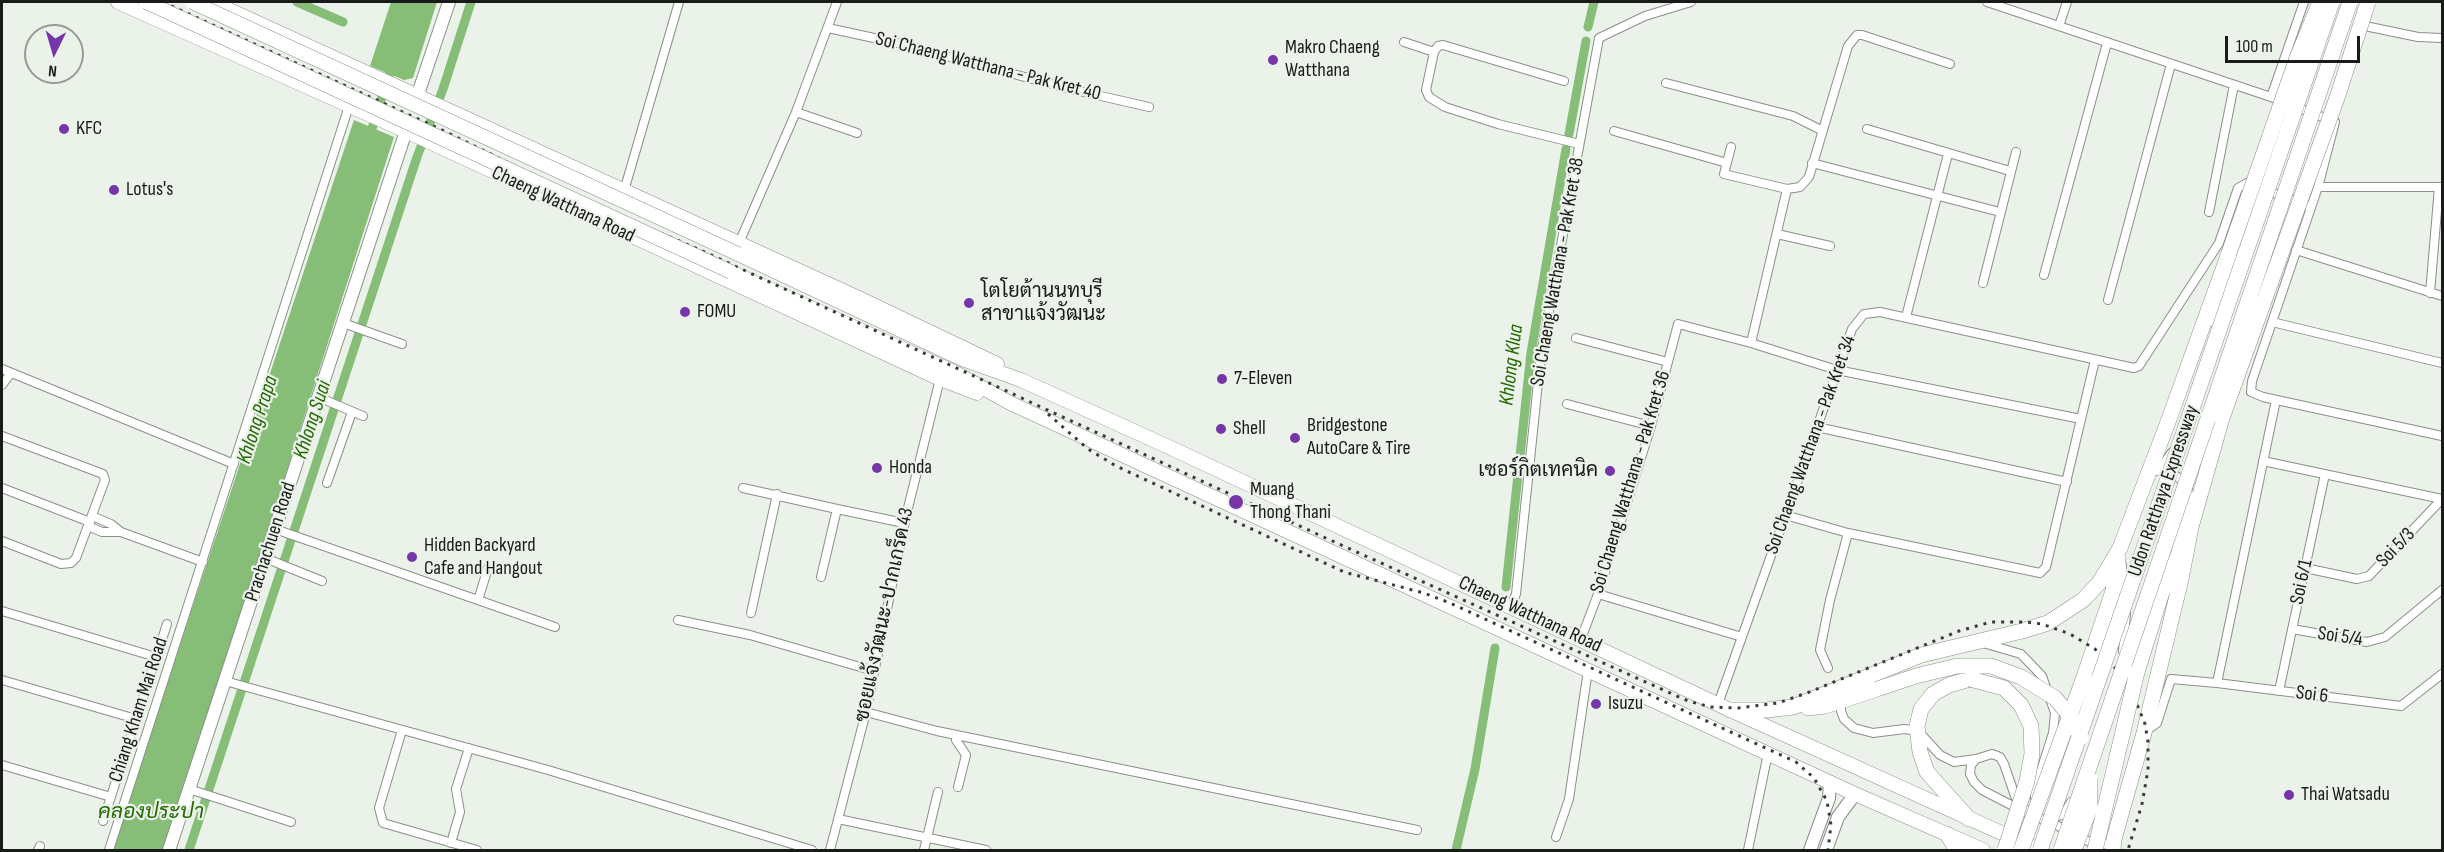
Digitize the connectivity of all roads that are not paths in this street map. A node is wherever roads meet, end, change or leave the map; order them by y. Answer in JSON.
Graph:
{"nodes":[{"id":1,"x":118,"y":2,"type":"edge"},
{"id":2,"x":146,"y":2,"type":"edge"},
{"id":3,"x":192,"y":2,"type":"edge"},
{"id":4,"x":213,"y":2,"type":"edge"},
{"id":5,"x":449,"y":2,"type":"edge"},
{"id":6,"x":679,"y":2,"type":"edge"},
{"id":7,"x":837,"y":2,"type":"edge"},
{"id":8,"x":1691,"y":2,"type":"edge"},
{"id":9,"x":1987,"y":2,"type":"edge"},
{"id":10,"x":2067,"y":2,"type":"edge"},
{"id":11,"x":2304,"y":2,"type":"edge"},
{"id":12,"x":2320,"y":2,"type":"edge"},
{"id":13,"x":2332,"y":2,"type":"edge"},
{"id":14,"x":2344,"y":2,"type":"edge"},
{"id":15,"x":2350,"y":2,"type":"edge"},
{"id":16,"x":2367,"y":2,"type":"edge"},
{"id":17,"x":2374,"y":2,"type":"edge"},
{"id":18,"x":265,"y":26,"type":"junction"},
{"id":19,"x":2059,"y":26,"type":"junction"},
{"id":20,"x":2365,"y":26,"type":"junction"},
{"id":21,"x":828,"y":28,"type":"junction"},
{"id":22,"x":2442,"y":38,"type":"edge"},
{"id":23,"x":1404,"y":42,"type":"dead end"},
{"id":24,"x":2107,"y":43,"type":"junction"},
{"id":25,"x":1434,"y":52,"type":"junction"},
{"id":26,"x":246,"y":61,"type":"junction"},
{"id":27,"x":1950,"y":64,"type":"dead end"},
{"id":28,"x":2171,"y":64,"type":"junction"},
{"id":29,"x":1564,"y":81,"type":"dead end"},
{"id":30,"x":1666,"y":83,"type":"dead end"},
{"id":31,"x":2234,"y":85,"type":"junction"},
{"id":32,"x":417,"y":97,"type":"junction"},
{"id":33,"x":2271,"y":97,"type":"junction"},
{"id":34,"x":349,"y":106,"type":"junction"},
{"id":35,"x":1149,"y":107,"type":"dead end"},
{"id":36,"x":2308,"y":111,"type":"junction"},
{"id":37,"x":796,"y":112,"type":"junction"},
{"id":38,"x":2324,"y":117,"type":"junction"},
{"id":39,"x":1867,"y":129,"type":"dead end"},
{"id":40,"x":1821,"y":130,"type":"junction"},
{"id":41,"x":406,"y":131,"type":"junction"},
{"id":42,"x":1614,"y":131,"type":"dead end"},
{"id":43,"x":857,"y":133,"type":"dead end"},
{"id":44,"x":2296,"y":134,"type":"junction"},
{"id":45,"x":1579,"y":144,"type":"junction"},
{"id":46,"x":1731,"y":147,"type":"dead end"},
{"id":47,"x":535,"y":151,"type":"junction"},
{"id":48,"x":2016,"y":152,"type":"dead end"},
{"id":49,"x":1948,"y":154,"type":"junction"},
{"id":50,"x":1727,"y":163,"type":"junction"},
{"id":51,"x":1812,"y":163,"type":"junction"},
{"id":52,"x":2010,"y":171,"type":"junction"},
{"id":53,"x":520,"y":184,"type":"junction"},
{"id":54,"x":2258,"y":187,"type":"junction"},
{"id":55,"x":2318,"y":187,"type":"junction"},
{"id":56,"x":2441,"y":187,"type":"edge"},
{"id":57,"x":1787,"y":189,"type":"junction"},
{"id":58,"x":621,"y":190,"type":"junction"},
{"id":59,"x":1936,"y":195,"type":"junction"},
{"id":60,"x":2280,"y":195,"type":"junction"},
{"id":61,"x":656,"y":205,"type":"junction"},
{"id":62,"x":2311,"y":207,"type":"junction"},
{"id":63,"x":2000,"y":212,"type":"junction"},
{"id":64,"x":2209,"y":212,"type":"dead end"},
{"id":65,"x":603,"y":224,"type":"junction"},
{"id":66,"x":1777,"y":234,"type":"junction"},
{"id":67,"x":2439,"y":237,"type":"edge"},
{"id":68,"x":637,"y":240,"type":"junction"},
{"id":69,"x":1830,"y":246,"type":"dead end"},
{"id":70,"x":739,"y":249,"type":"junction"},
{"id":71,"x":2296,"y":250,"type":"junction"},
{"id":72,"x":2044,"y":275,"type":"dead end"},
{"id":73,"x":1983,"y":283,"type":"dead end"},
{"id":74,"x":2430,"y":293,"type":"junction"},
{"id":75,"x":2442,"y":296,"type":"edge"},
{"id":76,"x":2109,"y":300,"type":"dead end"},
{"id":77,"x":1906,"y":317,"type":"junction"},
{"id":78,"x":2272,"y":322,"type":"junction"},
{"id":79,"x":347,"y":325,"type":"junction"},
{"id":80,"x":1576,"y":338,"type":"dead end"},
{"id":81,"x":1751,"y":343,"type":"junction"},
{"id":82,"x":402,"y":344,"type":"dead end"},
{"id":83,"x":2095,"y":360,"type":"junction"},
{"id":84,"x":1668,"y":362,"type":"junction"},
{"id":85,"x":2442,"y":363,"type":"edge"},
{"id":86,"x":2,"y":369,"type":"edge"},
{"id":87,"x":1837,"y":369,"type":"junction"},
{"id":88,"x":11,"y":373,"type":"junction"},
{"id":89,"x":940,"y":379,"type":"junction"},
{"id":90,"x":2,"y":385,"type":"edge"},
{"id":91,"x":322,"y":399,"type":"junction"},
{"id":92,"x":2276,"y":400,"type":"junction"},
{"id":93,"x":1011,"y":403,"type":"junction"},
{"id":94,"x":1567,"y":404,"type":"dead end"},
{"id":95,"x":352,"y":412,"type":"junction"},
{"id":96,"x":363,"y":416,"type":"dead end"},
{"id":97,"x":2081,"y":419,"type":"junction"},
{"id":98,"x":1651,"y":426,"type":"junction"},
{"id":99,"x":1817,"y":427,"type":"junction"},
{"id":100,"x":2,"y":436,"type":"edge"},
{"id":101,"x":2442,"y":436,"type":"edge"},
{"id":102,"x":2263,"y":461,"type":"junction"},
{"id":103,"x":234,"y":464,"type":"junction"},
{"id":104,"x":2158,"y":471,"type":"junction"},
{"id":105,"x":2325,"y":474,"type":"junction"},
{"id":106,"x":2067,"y":482,"type":"junction"},
{"id":107,"x":327,"y":483,"type":"dead end"},
{"id":108,"x":2143,"y":484,"type":"junction"},
{"id":109,"x":2,"y":488,"type":"edge"},
{"id":110,"x":743,"y":488,"type":"dead end"},
{"id":111,"x":777,"y":494,"type":"junction"},
{"id":112,"x":2189,"y":494,"type":"junction"},
{"id":113,"x":2442,"y":499,"type":"edge"},
{"id":114,"x":837,"y":509,"type":"junction"},
{"id":115,"x":1785,"y":515,"type":"junction"},
{"id":116,"x":90,"y":521,"type":"junction"},
{"id":117,"x":904,"y":523,"type":"junction"},
{"id":118,"x":2191,"y":527,"type":"junction"},
{"id":119,"x":279,"y":530,"type":"junction"},
{"id":120,"x":1848,"y":532,"type":"junction"},
{"id":121,"x":2,"y":541,"type":"edge"},
{"id":122,"x":2120,"y":548,"type":"junction"},
{"id":123,"x":270,"y":560,"type":"junction"},
{"id":124,"x":203,"y":562,"type":"junction"},
{"id":125,"x":488,"y":568,"type":"dead end"},
{"id":126,"x":2305,"y":568,"type":"junction"},
{"id":127,"x":2170,"y":570,"type":"junction"},
{"id":128,"x":821,"y":577,"type":"dead end"},
{"id":129,"x":322,"y":581,"type":"dead end"},
{"id":130,"x":2442,"y":590,"type":"edge"},
{"id":131,"x":2162,"y":592,"type":"junction"},
{"id":132,"x":1598,"y":594,"type":"junction"},
{"id":133,"x":478,"y":600,"type":"junction"},
{"id":134,"x":1511,"y":606,"type":"junction"},
{"id":135,"x":2,"y":611,"type":"edge"},
{"id":136,"x":752,"y":613,"type":"dead end"},
{"id":137,"x":678,"y":620,"type":"dead end"},
{"id":138,"x":167,"y":624,"type":"dead end"},
{"id":139,"x":555,"y":627,"type":"dead end"},
{"id":140,"x":2292,"y":629,"type":"junction"},
{"id":141,"x":1742,"y":637,"type":"junction"},
{"id":142,"x":1581,"y":639,"type":"junction"},
{"id":143,"x":1977,"y":641,"type":"junction"},
{"id":144,"x":2123,"y":651,"type":"junction"},
{"id":145,"x":156,"y":657,"type":"junction"},
{"id":146,"x":1828,"y":668,"type":"dead end"},
{"id":147,"x":1588,"y":670,"type":"junction"},
{"id":148,"x":874,"y":671,"type":"junction"},
{"id":149,"x":2442,"y":674,"type":"edge"},
{"id":150,"x":2,"y":680,"type":"edge"},
{"id":151,"x":230,"y":682,"type":"junction"},
{"id":152,"x":2217,"y":683,"type":"junction"},
{"id":153,"x":2279,"y":691,"type":"junction"},
{"id":154,"x":1841,"y":702,"type":"junction"},
{"id":155,"x":1724,"y":707,"type":"junction"},
{"id":156,"x":1793,"y":707,"type":"junction"},
{"id":157,"x":866,"y":712,"type":"junction"},
{"id":158,"x":136,"y":719,"type":"junction"},
{"id":159,"x":402,"y":730,"type":"junction"},
{"id":160,"x":1918,"y":731,"type":"junction"},
{"id":161,"x":2144,"y":733,"type":"junction"},
{"id":162,"x":956,"y":735,"type":"junction"},
{"id":163,"x":469,"y":748,"type":"junction"},
{"id":164,"x":1768,"y":753,"type":"junction"},
{"id":165,"x":1976,"y":759,"type":"junction"},
{"id":166,"x":2,"y":765,"type":"edge"},
{"id":167,"x":1830,"y":782,"type":"junction"},
{"id":168,"x":958,"y":787,"type":"dead end"},
{"id":169,"x":194,"y":791,"type":"junction"},
{"id":170,"x":938,"y":792,"type":"dead end"},
{"id":171,"x":1855,"y":794,"type":"junction"},
{"id":172,"x":111,"y":797,"type":"junction"},
{"id":173,"x":2029,"y":814,"type":"junction"},
{"id":174,"x":2064,"y":817,"type":"junction"},
{"id":175,"x":838,"y":819,"type":"junction"},
{"id":176,"x":1969,"y":819,"type":"junction"},
{"id":177,"x":103,"y":821,"type":"dead end"},
{"id":178,"x":291,"y":822,"type":"dead end"},
{"id":179,"x":2060,"y":827,"type":"junction"},
{"id":180,"x":1417,"y":830,"type":"dead end"},
{"id":181,"x":1947,"y":834,"type":"junction"},
{"id":182,"x":1556,"y":837,"type":"dead end"},
{"id":183,"x":927,"y":838,"type":"junction"},
{"id":184,"x":451,"y":843,"type":"junction"},
{"id":185,"x":2114,"y":845,"type":"edge"},
{"id":186,"x":110,"y":850,"type":"edge"},
{"id":187,"x":170,"y":850,"type":"edge"},
{"id":188,"x":477,"y":850,"type":"edge"},
{"id":189,"x":812,"y":850,"type":"edge"},
{"id":190,"x":830,"y":850,"type":"edge"},
{"id":191,"x":924,"y":850,"type":"edge"},
{"id":192,"x":986,"y":850,"type":"edge"},
{"id":193,"x":1748,"y":850,"type":"edge"},
{"id":194,"x":1810,"y":850,"type":"edge"},
{"id":195,"x":1826,"y":850,"type":"edge"},
{"id":196,"x":1957,"y":850,"type":"edge"},
{"id":197,"x":1983,"y":850,"type":"edge"},
{"id":198,"x":2005,"y":850,"type":"edge"},
{"id":199,"x":2021,"y":850,"type":"edge"},
{"id":200,"x":2039,"y":850,"type":"edge"},
{"id":201,"x":2057,"y":850,"type":"edge"},
{"id":202,"x":2061,"y":850,"type":"edge"},
{"id":203,"x":2074,"y":850,"type":"edge"},
{"id":204,"x":2095,"y":850,"type":"edge"}],
"edges":[{"from":1,"to":26,"type":"main road","name":"Chaeng Watthana Road"},
{"from":2,"to":93,"type":"main road","name":"Chaeng Watthana Road","bridge":true},
{"from":3,"to":70,"type":"main road","name":"Chaeng Watthana Road","bridge":true},
{"from":4,"to":18,"type":"main road","name":"Chaeng Watthana Road"},
{"from":5,"to":32,"type":"street"},
{"from":6,"to":58,"type":"street"},
{"from":7,"to":21,"type":"street"},
{"from":8,"to":45,"type":"street","name":"Soi Chaeng Watthana - Pak Kret 38"},
{"from":9,"to":19,"type":"street"},
{"from":10,"to":19,"type":"street"},
{"from":11,"to":33,"type":"street"},
{"from":12,"to":108,"type":"highway","bridge":true},
{"from":13,"to":44,"type":"highway","bridge":true},
{"from":14,"to":36,"type":"street"},
{"from":15,"to":44,"type":"highway","bridge":true},
{"from":16,"to":118,"type":"highway","bridge":true},
{"from":17,"to":20,"type":"street"},
{"from":18,"to":26,"type":"main road"},
{"from":18,"to":32,"type":"main road","name":"Chaeng Watthana Road"},
{"from":19,"to":24,"type":"street"},
{"from":20,"to":22,"type":"street"},
{"from":20,"to":38,"type":"street"},
{"from":21,"to":35,"type":"street","name":"Soi Chaeng Watthana - Pak Kret 40"},
{"from":21,"to":37,"type":"street"},
{"from":23,"to":25,"type":"street"},
{"from":24,"to":28,"type":"street"},
{"from":24,"to":72,"type":"street"},
{"from":25,"to":29,"type":"street"},
{"from":25,"to":45,"type":"street"},
{"from":26,"to":34,"type":"main road","name":"Chaeng Watthana Road"},
{"from":27,"to":40,"type":"street"},
{"from":28,"to":31,"type":"street"},
{"from":28,"to":76,"type":"street"},
{"from":30,"to":40,"type":"street"},
{"from":31,"to":33,"type":"street"},
{"from":31,"to":64,"type":"street"},
{"from":32,"to":47,"type":"main road","name":"Chaeng Watthana Road"},
{"from":33,"to":36,"type":"street"},
{"from":34,"to":41,"type":"main road","name":"Chaeng Watthana Road"},
{"from":34,"to":103,"type":"street"},
{"from":36,"to":38,"type":"street"},
{"from":36,"to":44,"type":"street"},
{"from":37,"to":43,"type":"street"},
{"from":37,"to":70,"type":"street"},
{"from":38,"to":55,"type":"street"},
{"from":39,"to":49,"type":"street"},
{"from":40,"to":51,"type":"street"},
{"from":41,"to":53,"type":"main road","name":"Chaeng Watthana Road"},
{"from":41,"to":79,"type":"street","name":"Prachachuen Road"},
{"from":42,"to":50,"type":"street"},
{"from":44,"to":54,"type":"street"},
{"from":44,"to":60,"type":"street"},
{"from":44,"to":200,"type":"highway","name":"Udon Ratthaya Expressway","bridge":true},
{"from":44,"to":202,"type":"highway","name":"Udon Ratthaya Expressway","bridge":true},
{"from":45,"to":134,"type":"street","name":"Soi Chaeng Watthana - Pak Kret 38"},
{"from":46,"to":50,"type":"street"},
{"from":47,"to":53,"type":"main road"},
{"from":47,"to":58,"type":"main road","name":"Chaeng Watthana Road"},
{"from":48,"to":52,"type":"street"},
{"from":49,"to":52,"type":"street"},
{"from":49,"to":59,"type":"street"},
{"from":50,"to":57,"type":"street"},
{"from":51,"to":57,"type":"street"},
{"from":51,"to":59,"type":"street"},
{"from":52,"to":63,"type":"street"},
{"from":53,"to":65,"type":"main road","name":"Chaeng Watthana Road"},
{"from":54,"to":60,"type":"street"},
{"from":54,"to":83,"type":"street","name":"Soi Chaeng Watthana - Pak Kret 34"},
{"from":54,"to":104,"type":"street"},
{"from":55,"to":56,"type":"street"},
{"from":55,"to":62,"type":"street"},
{"from":56,"to":67,"type":"street"},
{"from":57,"to":66,"type":"street"},
{"from":58,"to":61,"type":"main road","name":"Chaeng Watthana Road"},
{"from":58,"to":65,"type":"main road"},
{"from":59,"to":63,"type":"street"},
{"from":59,"to":77,"type":"street"},
{"from":60,"to":62,"type":"street"},
{"from":60,"to":112,"type":"street"},
{"from":61,"to":68,"type":"main road"},
{"from":61,"to":70,"type":"main road","name":"Chaeng Watthana Road"},
{"from":62,"to":71,"type":"street"},
{"from":63,"to":73,"type":"street"},
{"from":65,"to":68,"type":"main road","name":"Chaeng Watthana Road"},
{"from":66,"to":69,"type":"street"},
{"from":66,"to":81,"type":"street"},
{"from":67,"to":74,"type":"street"},
{"from":68,"to":89,"type":"main road","name":"Chaeng Watthana Road"},
{"from":70,"to":134,"type":"main road","name":"Chaeng Watthana Road"},
{"from":71,"to":74,"type":"street"},
{"from":71,"to":78,"type":"street"},
{"from":74,"to":75,"type":"street"},
{"from":77,"to":83,"type":"street","name":"Soi Chaeng Watthana - Pak Kret 34"},
{"from":77,"to":87,"type":"street","name":"Soi Chaeng Watthana - Pak Kret 34"},
{"from":78,"to":85,"type":"street"},
{"from":78,"to":92,"type":"street"},
{"from":79,"to":82,"type":"street"},
{"from":79,"to":91,"type":"street","name":"Prachachuen Road"},
{"from":80,"to":84,"type":"street"},
{"from":81,"to":84,"type":"street","name":"Soi Chaeng Watthana - Pak Kret 36"},
{"from":81,"to":87,"type":"street"},
{"from":83,"to":97,"type":"street"},
{"from":84,"to":98,"type":"street","name":"Soi Chaeng Watthana - Pak Kret 36"},
{"from":86,"to":88,"type":"street"},
{"from":87,"to":97,"type":"street"},
{"from":87,"to":99,"type":"street","name":"Soi Chaeng Watthana - Pak Kret 34"},
{"from":88,"to":90,"type":"street"},
{"from":88,"to":103,"type":"street"},
{"from":89,"to":93,"type":"main road","name":"Chaeng Watthana Road"},
{"from":89,"to":117,"type":"street","name":"ซอยแจ้งวัฒนะ-ปากเกร็ด 43"},
{"from":91,"to":95,"type":"street"},
{"from":91,"to":119,"type":"street","name":"Prachachuen Road"},
{"from":92,"to":101,"type":"street"},
{"from":92,"to":102,"type":"street"},
{"from":93,"to":147,"type":"main road","name":"Chaeng Watthana Road"},
{"from":94,"to":98,"type":"street"},
{"from":95,"to":96,"type":"street"},
{"from":95,"to":107,"type":"street"},
{"from":97,"to":106,"type":"street"},
{"from":98,"to":132,"type":"street","name":"Soi Chaeng Watthana - Pak Kret 36"},
{"from":99,"to":106,"type":"street"},
{"from":99,"to":115,"type":"street","name":"Soi Chaeng Watthana - Pak Kret 34"},
{"from":100,"to":116,"type":"street"},
{"from":102,"to":105,"type":"street"},
{"from":102,"to":152,"type":"street"},
{"from":103,"to":124,"type":"street"},
{"from":104,"to":108,"type":"street"},
{"from":104,"to":112,"type":"street"},
{"from":105,"to":113,"type":"street"},
{"from":105,"to":126,"type":"street","name":"Soi 6/1"},
{"from":106,"to":120,"type":"street"},
{"from":108,"to":122,"type":"highway"},
{"from":109,"to":116,"type":"street"},
{"from":110,"to":111,"type":"street"},
{"from":111,"to":114,"type":"street"},
{"from":111,"to":136,"type":"street"},
{"from":112,"to":127,"type":"street"},
{"from":113,"to":126,"type":"street","name":"Soi 5/3"},
{"from":114,"to":117,"type":"street"},
{"from":114,"to":128,"type":"street"},
{"from":115,"to":120,"type":"street"},
{"from":115,"to":141,"type":"street","name":"Soi Chaeng Watthana - Pak Kret 34"},
{"from":116,"to":121,"type":"street"},
{"from":116,"to":124,"type":"street"},
{"from":117,"to":148,"type":"street","name":"ซอยแจ้งวัฒนะ-ปากเกร็ด 43"},
{"from":118,"to":127,"type":"highway"},
{"from":118,"to":161,"type":"highway"},
{"from":119,"to":123,"type":"street","name":"Prachachuen Road"},
{"from":119,"to":133,"type":"street"},
{"from":120,"to":146,"type":"street"},
{"from":122,"to":143,"type":"highway"},
{"from":122,"to":144,"type":"street"},
{"from":122,"to":199,"type":"highway","bridge":true},
{"from":123,"to":129,"type":"street"},
{"from":123,"to":151,"type":"street","name":"Prachachuen Road"},
{"from":124,"to":186,"type":"street"},
{"from":125,"to":133,"type":"street"},
{"from":126,"to":140,"type":"street","name":"Soi 6/1"},
{"from":127,"to":131,"type":"highway"},
{"from":130,"to":140,"type":"street","name":"Soi 5/4"},
{"from":131,"to":144,"type":"street"},
{"from":131,"to":204,"type":"highway","bridge":true},
{"from":132,"to":141,"type":"street"},
{"from":132,"to":142,"type":"street","name":"Soi Chaeng Watthana - Pak Kret 36"},
{"from":133,"to":139,"type":"street"},
{"from":134,"to":142,"type":"main road","name":"Chaeng Watthana Road"},
{"from":135,"to":145,"type":"street"},
{"from":137,"to":148,"type":"street"},
{"from":138,"to":145,"type":"street","name":"Chiang Kham Mai Road"},
{"from":140,"to":153,"type":"street","name":"Soi 6/1"},
{"from":141,"to":155,"type":"street","name":"Soi Chaeng Watthana - Pak Kret 34"},
{"from":142,"to":155,"type":"main road","name":"Chaeng Watthana Road"},
{"from":143,"to":156,"type":"highway"},
{"from":143,"to":174,"type":"street"},
{"from":144,"to":174,"type":"street"},
{"from":145,"to":158,"type":"street","name":"Chiang Kham Mai Road"},
{"from":147,"to":164,"type":"main road","name":"Chaeng Watthana Road"},
{"from":147,"to":182,"type":"street"},
{"from":148,"to":157,"type":"street","name":"ซอยแจ้งวัฒนะ-ปากเกร็ด 43"},
{"from":149,"to":153,"type":"street","name":"Soi 6"},
{"from":150,"to":158,"type":"street"},
{"from":151,"to":159,"type":"street"},
{"from":151,"to":169,"type":"street","name":"Prachachuen Road"},
{"from":152,"to":153,"type":"street","name":"Soi 6"},
{"from":152,"to":161,"type":"street","name":"Soi 6"},
{"from":154,"to":156,"type":"highway"},
{"from":154,"to":160,"type":"street"},
{"from":154,"to":203,"type":"highway","bridge":true},
{"from":155,"to":156,"type":"highway"},
{"from":155,"to":176,"type":"main road","name":"Chaeng Watthana Road"},
{"from":157,"to":162,"type":"street"},
{"from":157,"to":175,"type":"street","name":"ซอยแจ้งวัฒนะ-ปากเกร็ด 43"},
{"from":158,"to":172,"type":"street","name":"Chiang Kham Mai Road"},
{"from":159,"to":163,"type":"street"},
{"from":159,"to":184,"type":"street"},
{"from":160,"to":165,"type":"street"},
{"from":160,"to":176,"type":"highway"},
{"from":160,"to":198,"type":"highway","bridge":true},
{"from":161,"to":185,"type":"highway"},
{"from":162,"to":168,"type":"street"},
{"from":162,"to":180,"type":"street"},
{"from":163,"to":184,"type":"street"},
{"from":163,"to":189,"type":"street"},
{"from":164,"to":167,"type":"main road","name":"Chaeng Watthana Road"},
{"from":164,"to":193,"type":"street"},
{"from":165,"to":173,"type":"street"},
{"from":165,"to":173,"type":"street"},
{"from":166,"to":172,"type":"street","name":"Chiang Kham Mai Road"},
{"from":167,"to":171,"type":"main road","name":"Chaeng Watthana Road"},
{"from":167,"to":194,"type":"street"},
{"from":169,"to":178,"type":"street"},
{"from":169,"to":187,"type":"street","name":"Prachachuen Road"},
{"from":170,"to":183,"type":"street"},
{"from":171,"to":181,"type":"main road","name":"Chaeng Watthana Road"},
{"from":171,"to":195,"type":"street"},
{"from":172,"to":177,"type":"street","name":"Chiang Kham Mai Road"},
{"from":173,"to":179,"type":"street"},
{"from":174,"to":179,"type":"street"},
{"from":175,"to":183,"type":"street"},
{"from":175,"to":190,"type":"street","name":"ซอยแจ้งวัฒนะ-ปากเกร็ด 43"},
{"from":176,"to":200,"type":"main road","name":"Chaeng Watthana Road"},
{"from":179,"to":185,"type":"street"},
{"from":179,"to":201,"type":"street"},
{"from":181,"to":196,"type":"highway"},
{"from":181,"to":197,"type":"main road","name":"Chaeng Watthana Road"},
{"from":183,"to":191,"type":"street"},
{"from":183,"to":192,"type":"street"},
{"from":184,"to":188,"type":"street"}]}
